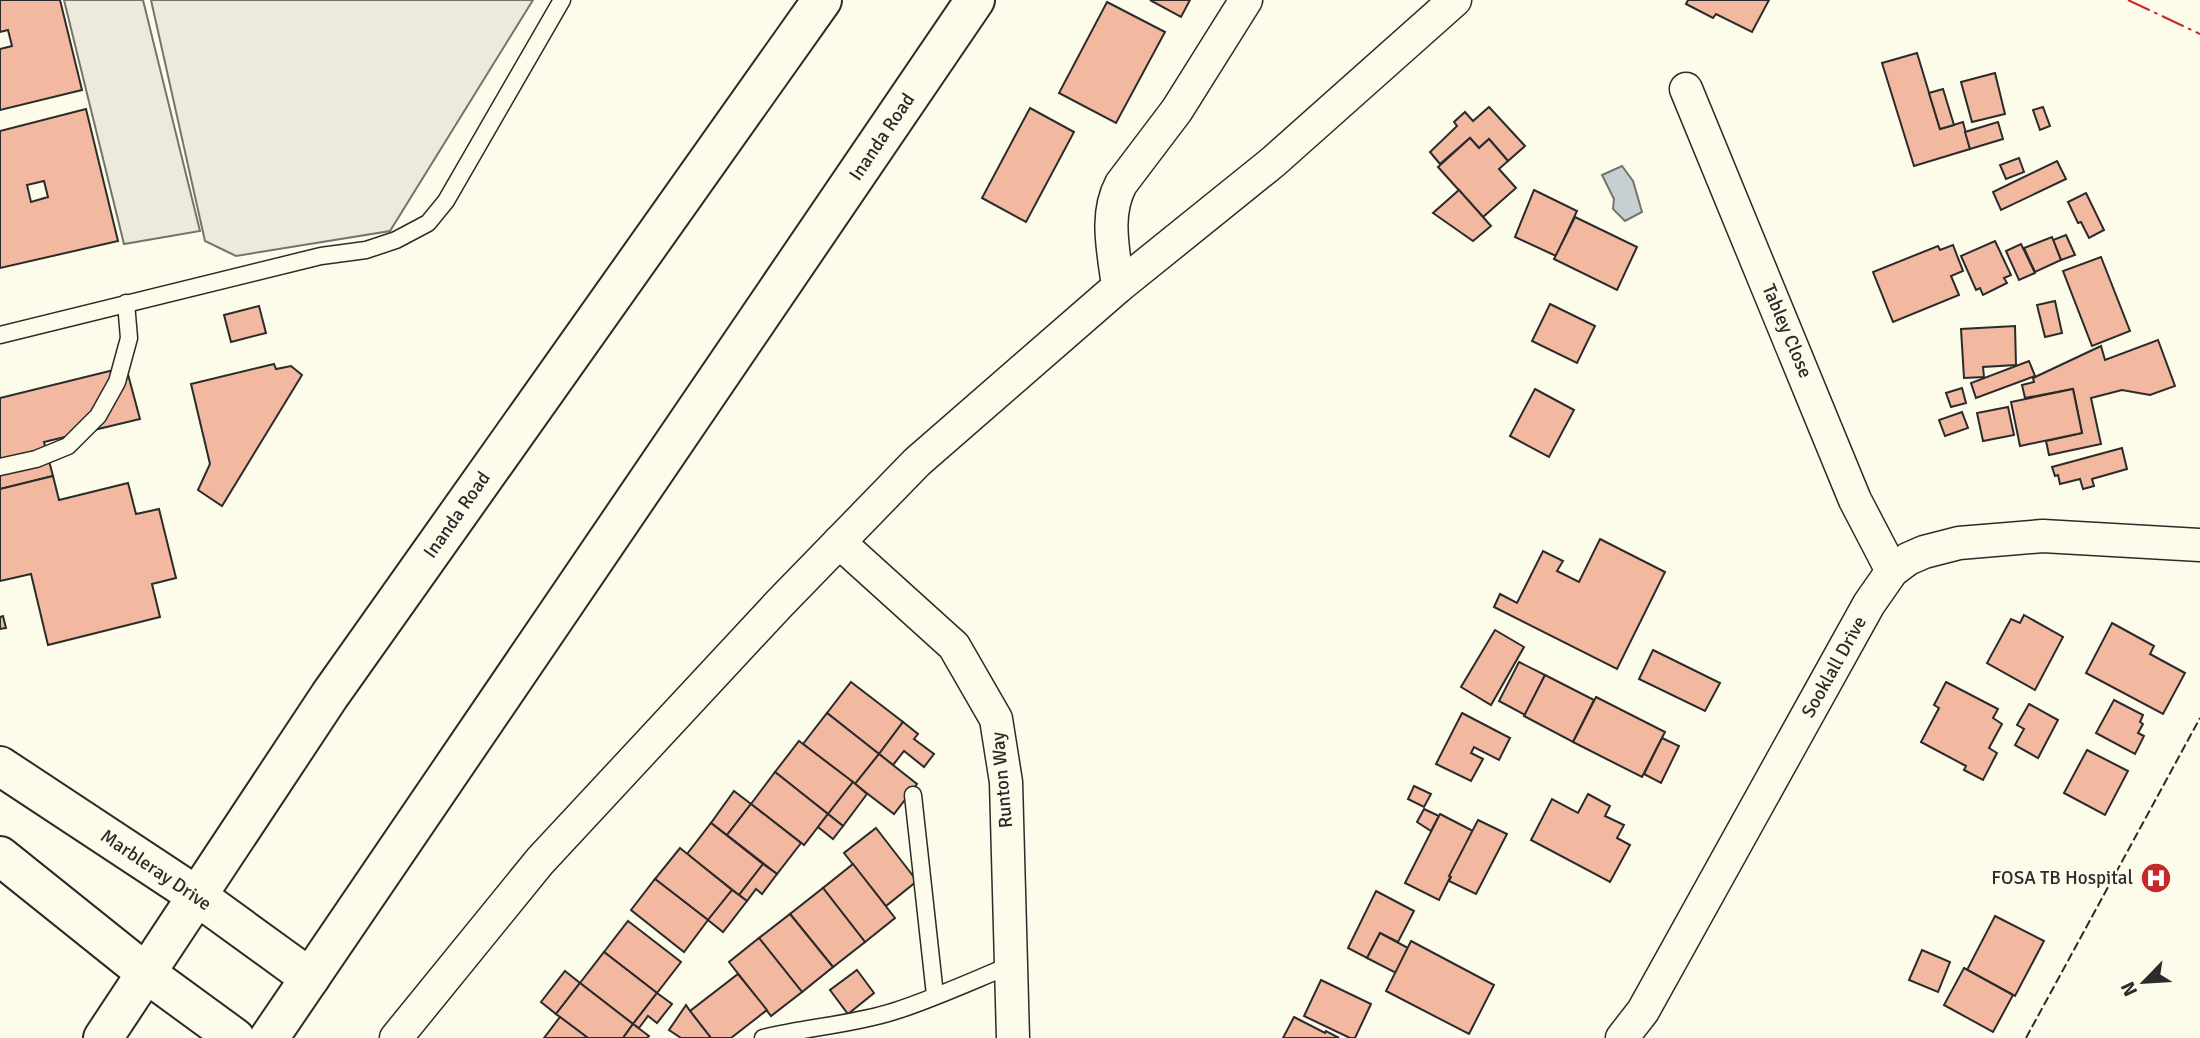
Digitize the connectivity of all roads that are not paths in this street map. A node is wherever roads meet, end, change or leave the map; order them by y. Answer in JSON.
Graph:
{"nodes":[{"id":1,"x":562,"y":0,"type":"edge"},
{"id":2,"x":822,"y":0,"type":"edge"},
{"id":3,"x":975,"y":0,"type":"edge"},
{"id":4,"x":1246,"y":0,"type":"edge"},
{"id":5,"x":1455,"y":0,"type":"edge"},
{"id":6,"x":1686,"y":89,"type":"dead end"},
{"id":7,"x":1118,"y":287,"type":"junction"},
{"id":8,"x":126,"y":303,"type":"junction"},
{"id":9,"x":0,"y":335,"type":"edge"},
{"id":10,"x":0,"y":467,"type":"edge"},
{"id":11,"x":839,"y":542,"type":"junction"},
{"id":12,"x":2200,"y":545,"type":"edge"},
{"id":13,"x":1892,"y":571,"type":"junction"},
{"id":14,"x":0,"y":766,"type":"edge"},
{"id":15,"x":913,"y":795,"type":"dead end"},
{"id":16,"x":0,"y":856,"type":"edge"},
{"id":17,"x":197,"y":896,"type":"junction"},
{"id":18,"x":1011,"y":965,"type":"junction"},
{"id":19,"x":146,"y":973,"type":"junction"},
{"id":20,"x":310,"y":978,"type":"junction"},
{"id":21,"x":935,"y":995,"type":"junction"},
{"id":22,"x":103,"y":1038,"type":"edge"},
{"id":23,"x":235,"y":1038,"type":"edge"},
{"id":24,"x":269,"y":1038,"type":"edge"},
{"id":25,"x":396,"y":1038,"type":"edge"},
{"id":26,"x":763,"y":1038,"type":"edge"},
{"id":27,"x":1013,"y":1038,"type":"edge"},
{"id":28,"x":1622,"y":1038,"type":"edge"}],
"edges":[{"from":1,"to":8,"type":"lane"},
{"from":2,"to":17,"type":"main road","name":"Inanda Road"},
{"from":3,"to":20,"type":"main road","name":"Inanda Road"},
{"from":4,"to":7,"type":"street"},
{"from":5,"to":7,"type":"street"},
{"from":6,"to":13,"type":"street","name":"Tabley Close"},
{"from":7,"to":11,"type":"street"},
{"from":8,"to":9,"type":"lane"},
{"from":8,"to":10,"type":"lane"},
{"from":11,"to":18,"type":"street","name":"Runton Way"},
{"from":11,"to":25,"type":"street"},
{"from":12,"to":13,"type":"street","name":"Sooklall Drive"},
{"from":13,"to":28,"type":"street","name":"Sooklall Drive"},
{"from":14,"to":17,"type":"main road","name":"Marbleray Drive"},
{"from":15,"to":21,"type":"lane"},
{"from":16,"to":19,"type":"main road"},
{"from":17,"to":19,"type":"main road","name":"Inanda Road"},
{"from":17,"to":20,"type":"main road","name":"Marbleray Drive"},
{"from":18,"to":21,"type":"lane"},
{"from":18,"to":27,"type":"street","name":"Runton Way"},
{"from":19,"to":22,"type":"main road","name":"Inanda Road"},
{"from":19,"to":23,"type":"main road"},
{"from":20,"to":24,"type":"main road","name":"Inanda Road"},
{"from":21,"to":26,"type":"lane"}]}
